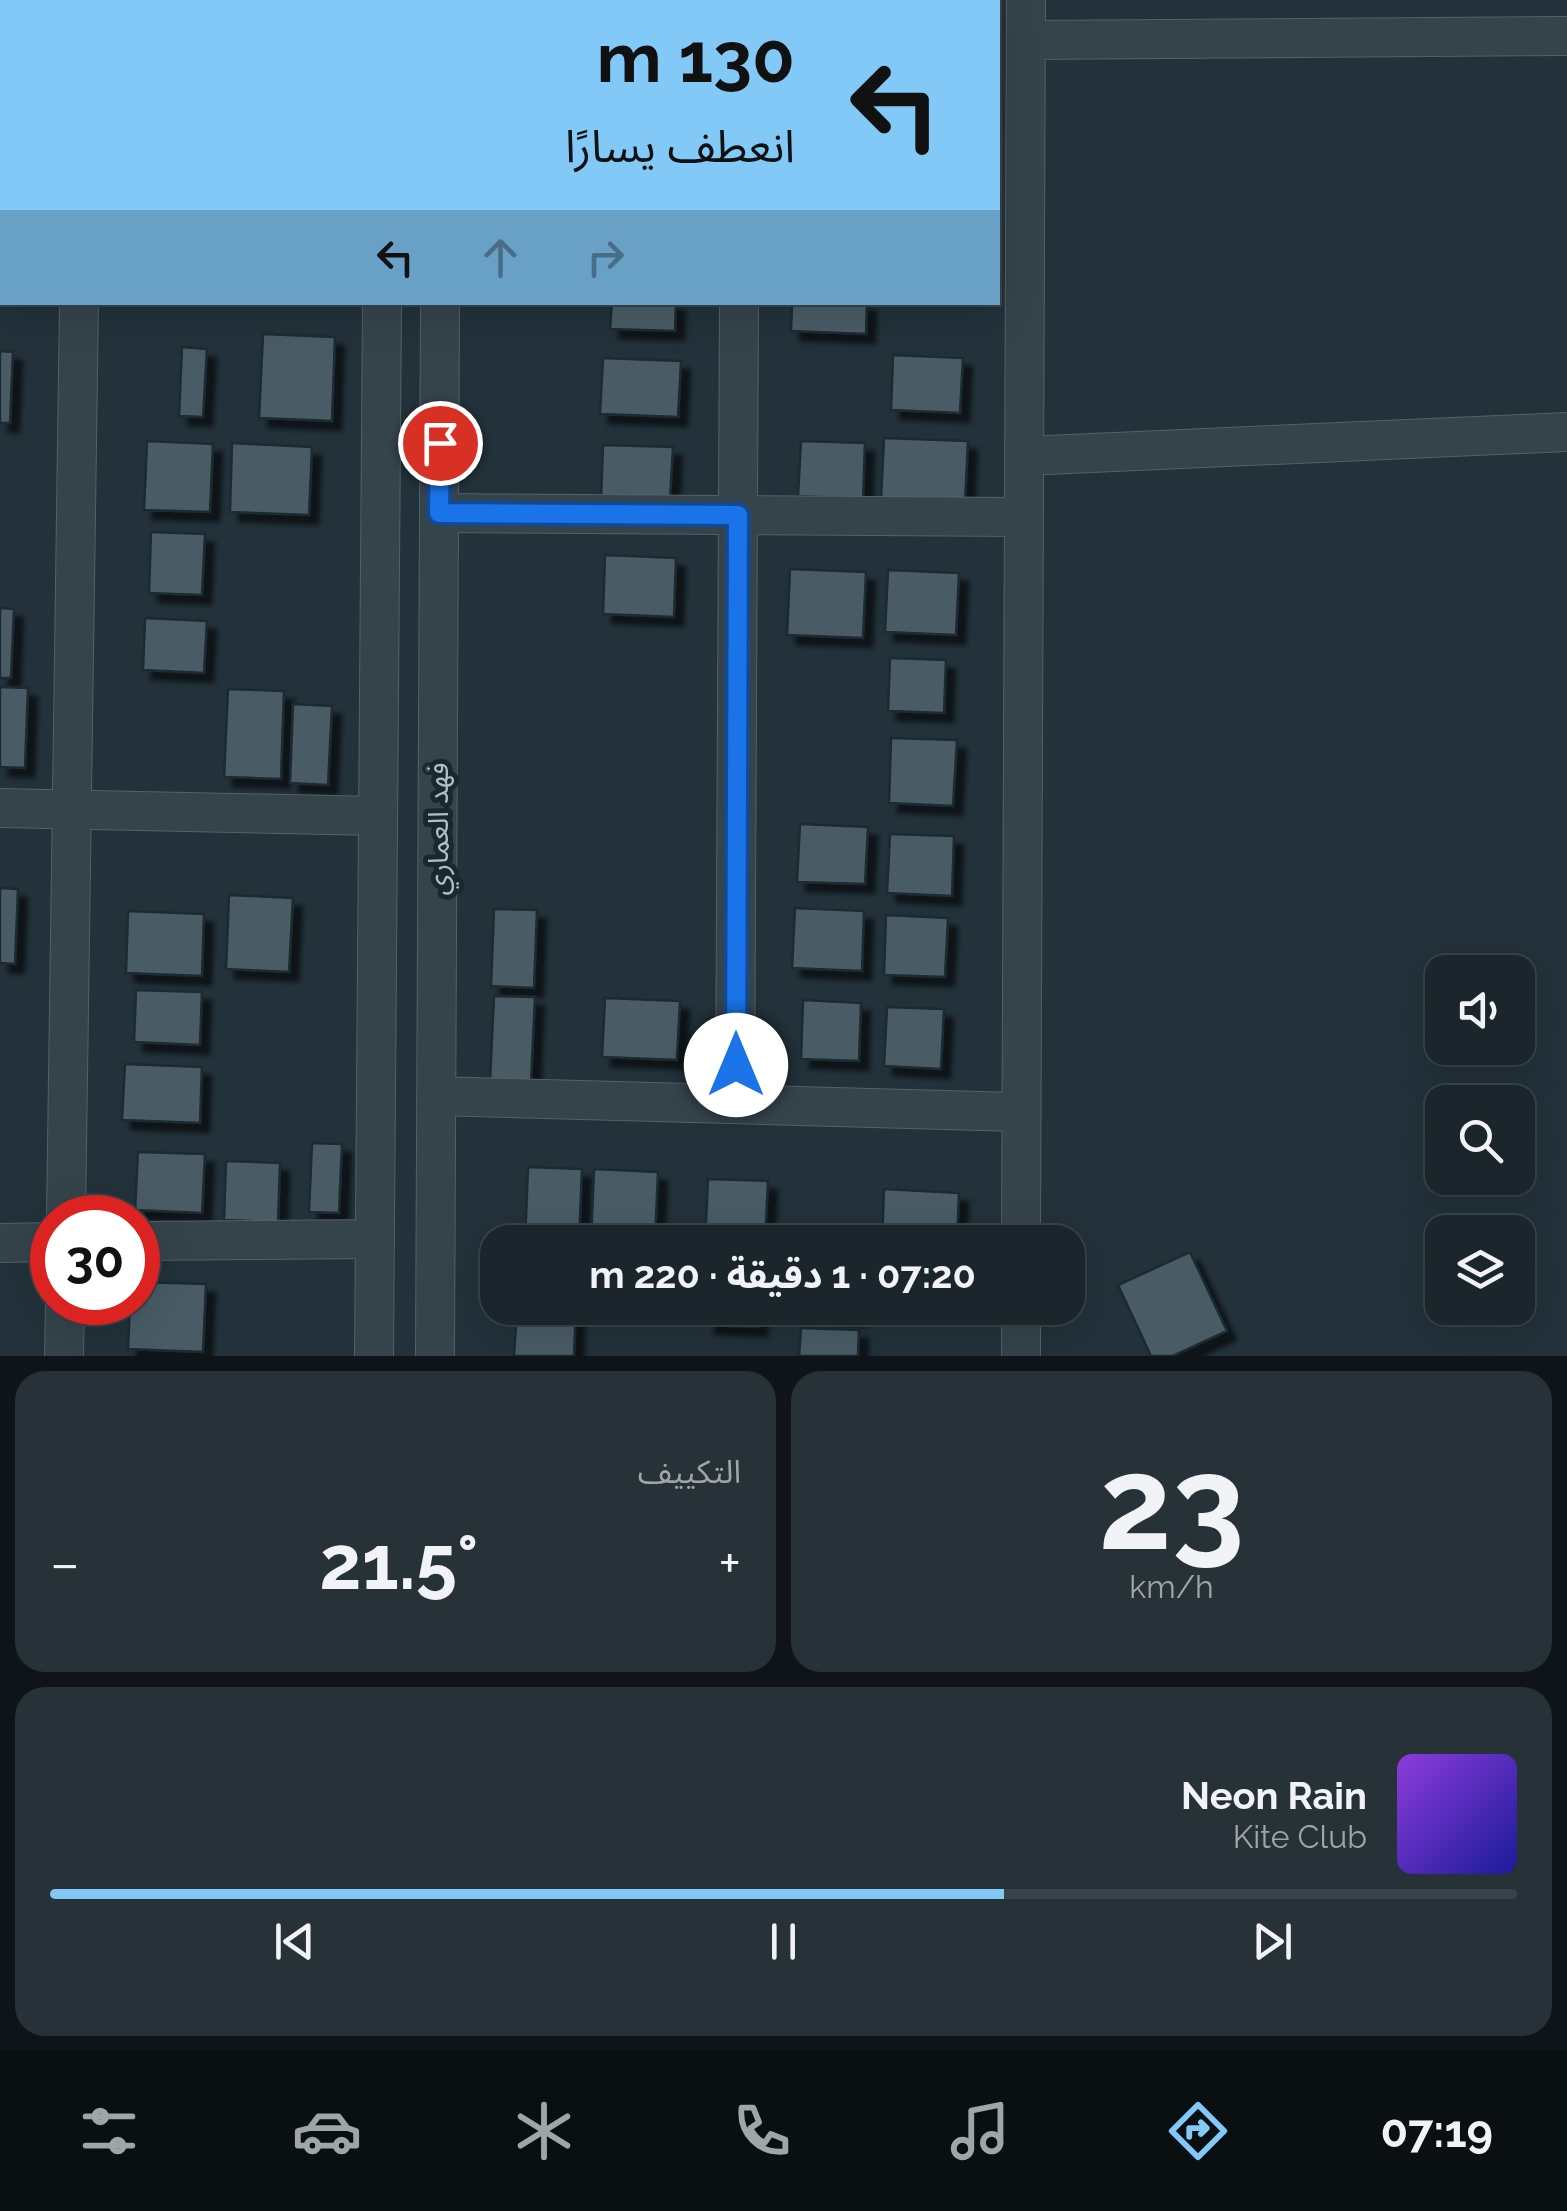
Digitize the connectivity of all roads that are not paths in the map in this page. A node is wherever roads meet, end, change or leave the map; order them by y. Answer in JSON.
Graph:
{"nodes":[{"id":1,"x":1026,"y":0,"type":"edge"},
{"id":2,"x":1567,"y":36,"type":"edge"},
{"id":3,"x":1026,"y":40,"type":"junction"},
{"id":4,"x":79,"y":305,"type":"edge"},
{"id":5,"x":382,"y":305,"type":"edge"},
{"id":6,"x":440,"y":305,"type":"edge"},
{"id":7,"x":740,"y":305,"type":"edge"},
{"id":8,"x":1567,"y":432,"type":"edge"},
{"id":9,"x":1024,"y":456,"type":"junction"},
{"id":10,"x":439,"y":513,"type":"junction"},
{"id":11,"x":738,"y":515,"type":"junction"},
{"id":12,"x":1024,"y":517,"type":"junction"},
{"id":13,"x":0,"y":808,"type":"edge"},
{"id":14,"x":72,"y":810,"type":"junction"},
{"id":15,"x":378,"y":816,"type":"junction"},
{"id":16,"x":436,"y":1096,"type":"junction"},
{"id":17,"x":736,"y":1104,"type":"junction"},
{"id":18,"x":1022,"y":1112,"type":"junction"},
{"id":19,"x":66,"y":1195,"type":"edge"},
{"id":20,"x":1021,"y":1225,"type":"edge"},
{"id":21,"x":375,"y":1238,"type":"junction"},
{"id":22,"x":160,"y":1241,"type":"edge"},
{"id":23,"x":30,"y":1242,"type":"edge"},
{"id":24,"x":0,"y":1243,"type":"edge"},
{"id":25,"x":65,"y":1325,"type":"edge"},
{"id":26,"x":1021,"y":1325,"type":"edge"},
{"id":27,"x":64,"y":1356,"type":"edge"},
{"id":28,"x":374,"y":1356,"type":"edge"},
{"id":29,"x":435,"y":1356,"type":"edge"},
{"id":30,"x":1020,"y":1356,"type":"edge"}],
"edges":[{"from":1,"to":3,"type":"street"},
{"from":2,"to":3,"type":"street"},
{"from":3,"to":9,"type":"street"},
{"from":4,"to":14,"type":"street"},
{"from":5,"to":15,"type":"street"},
{"from":6,"to":10,"type":"street","name":"فهد العماري"},
{"from":7,"to":11,"type":"street"},
{"from":8,"to":9,"type":"street"},
{"from":9,"to":12,"type":"street"},
{"from":10,"to":11,"type":"street"},
{"from":10,"to":16,"type":"street","name":"فهد العماري"},
{"from":11,"to":12,"type":"street"},
{"from":11,"to":17,"type":"street"},
{"from":12,"to":18,"type":"street"},
{"from":13,"to":14,"type":"street"},
{"from":14,"to":15,"type":"street"},
{"from":14,"to":19,"type":"street"},
{"from":15,"to":21,"type":"street"},
{"from":16,"to":17,"type":"street"},
{"from":16,"to":29,"type":"street","name":"فهد العماري"},
{"from":17,"to":18,"type":"street"},
{"from":18,"to":20,"type":"street"},
{"from":21,"to":22,"type":"street"},
{"from":21,"to":28,"type":"street"},
{"from":23,"to":24,"type":"street"},
{"from":25,"to":27,"type":"street"},
{"from":26,"to":30,"type":"street"}]}
